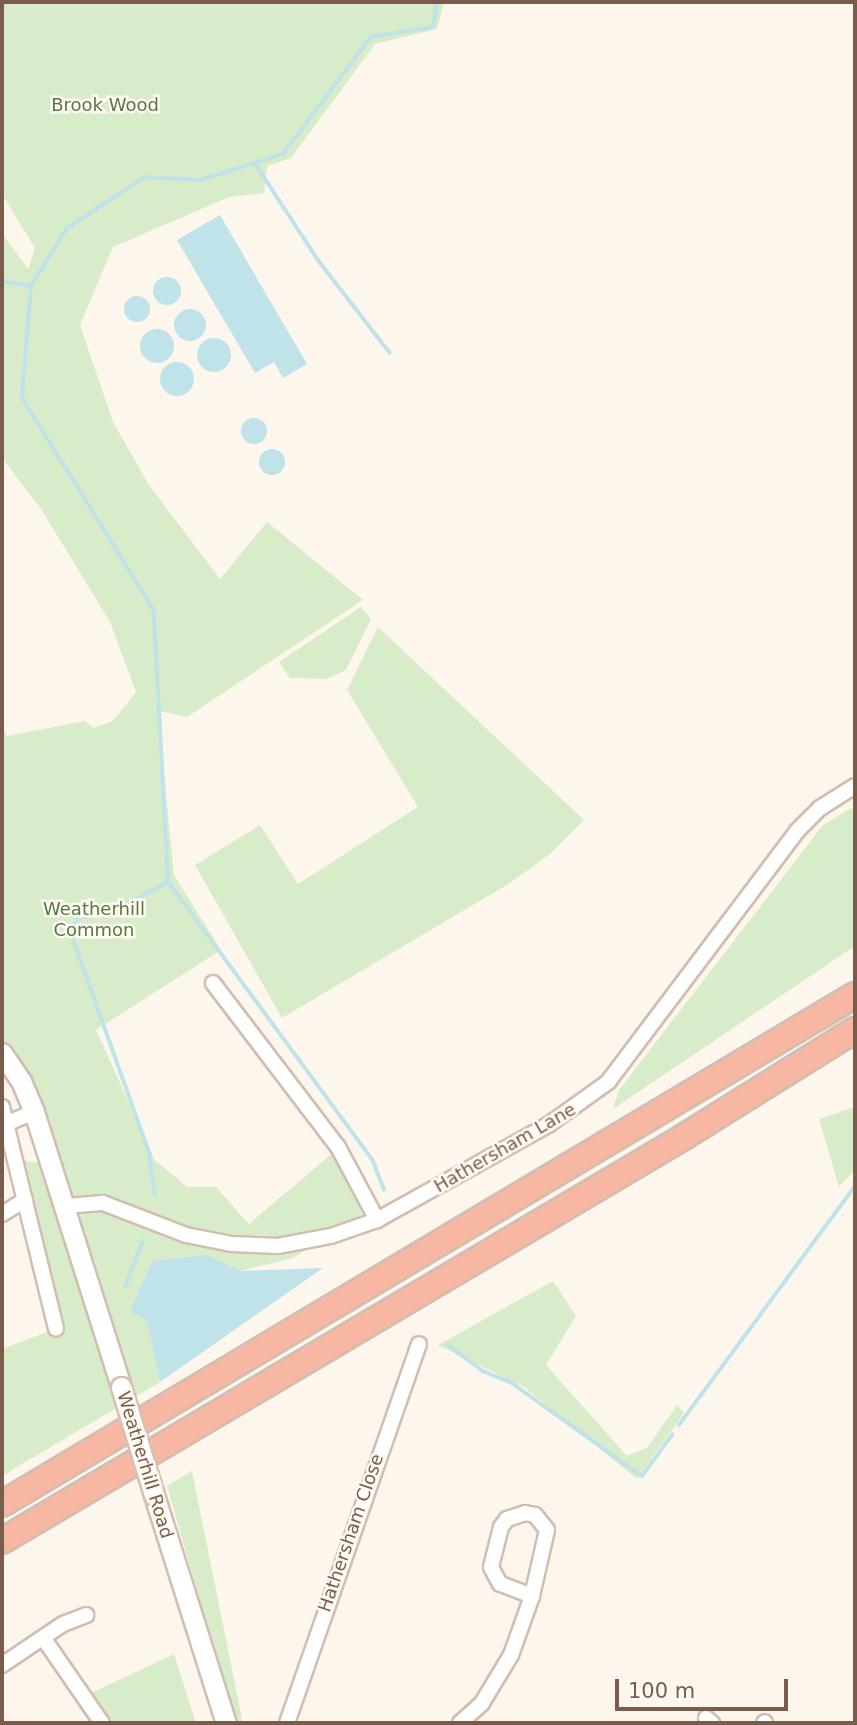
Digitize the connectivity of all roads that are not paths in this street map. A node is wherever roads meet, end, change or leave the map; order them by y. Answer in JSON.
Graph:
{"nodes":[{"id":1,"x":855,"y":786,"type":"edge"},
{"id":2,"x":213,"y":983,"type":"dead end"},
{"id":3,"x":855,"y":995,"type":"edge"},
{"id":4,"x":855,"y":1030,"type":"edge"},
{"id":5,"x":2,"y":1054,"type":"edge"},
{"id":6,"x":2,"y":1107,"type":"edge"},
{"id":7,"x":34,"y":1112,"type":"junction"},
{"id":8,"x":8,"y":1123,"type":"junction"},
{"id":9,"x":25,"y":1200,"type":"junction"},
{"id":10,"x":67,"y":1206,"type":"junction"},
{"id":11,"x":2,"y":1214,"type":"edge"},
{"id":12,"x":377,"y":1220,"type":"junction"},
{"id":13,"x":56,"y":1329,"type":"dead end"},
{"id":14,"x":419,"y":1344,"type":"dead end"},
{"id":15,"x":2,"y":1504,"type":"edge"},
{"id":16,"x":2,"y":1541,"type":"edge"},
{"id":17,"x":532,"y":1596,"type":"junction"},
{"id":18,"x":86,"y":1615,"type":"dead end"},
{"id":19,"x":44,"y":1639,"type":"junction"},
{"id":20,"x":2,"y":1665,"type":"edge"},
{"id":21,"x":102,"y":1723,"type":"edge"},
{"id":22,"x":226,"y":1723,"type":"edge"},
{"id":23,"x":287,"y":1723,"type":"edge"},
{"id":24,"x":460,"y":1723,"type":"edge"}],
"edges":[{"from":1,"to":12,"type":"street","name":"Hathersham Lane"},
{"from":2,"to":12,"type":"street"},
{"from":3,"to":15,"type":"highway"},
{"from":4,"to":16,"type":"highway"},
{"from":5,"to":7,"type":"street","name":"Weatherhill Road"},
{"from":6,"to":8,"type":"street"},
{"from":7,"to":8,"type":"street"},
{"from":7,"to":10,"type":"street","name":"Weatherhill Road"},
{"from":8,"to":9,"type":"street"},
{"from":9,"to":11,"type":"street"},
{"from":9,"to":13,"type":"street"},
{"from":10,"to":12,"type":"street","name":"Hathersham Lane"},
{"from":10,"to":22,"type":"street","name":"Weatherhill Road","bridge":true},
{"from":14,"to":23,"type":"street","name":"Hathersham Close"},
{"from":17,"to":17,"type":"street"},
{"from":17,"to":24,"type":"street"},
{"from":18,"to":19,"type":"street"},
{"from":19,"to":20,"type":"street"},
{"from":19,"to":21,"type":"street"}]}
